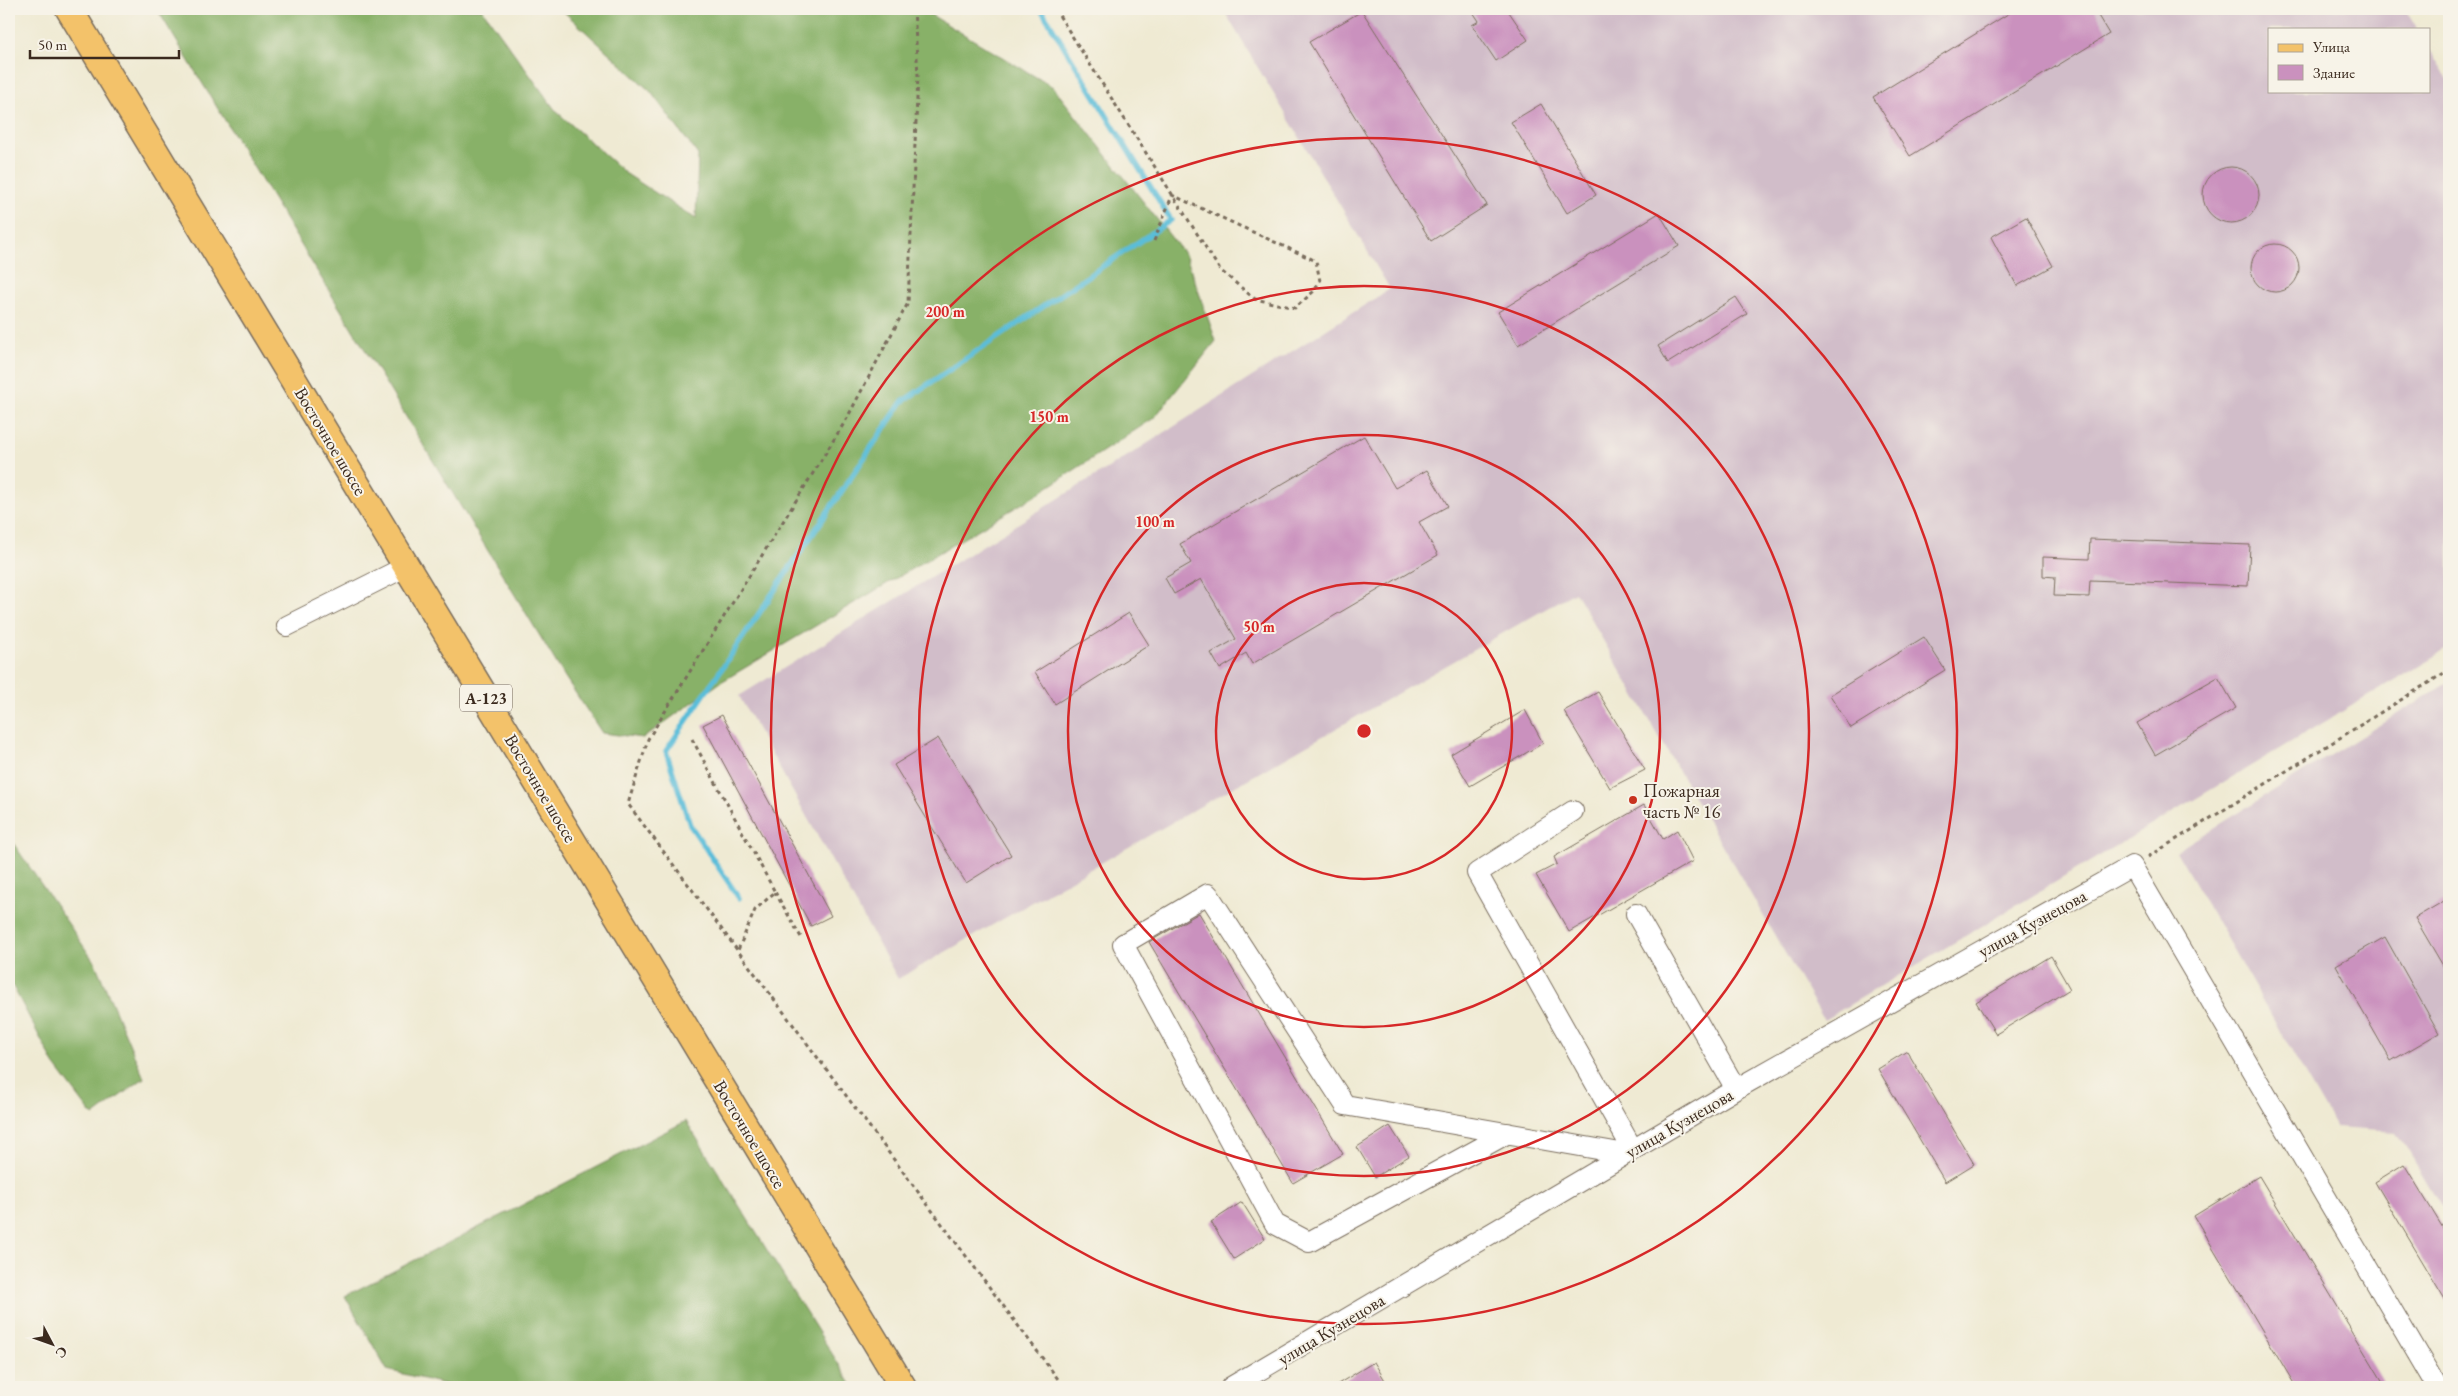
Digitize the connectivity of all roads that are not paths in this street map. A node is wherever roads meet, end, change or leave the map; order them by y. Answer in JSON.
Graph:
{"nodes":[{"id":1,"x":69,"y":9,"type":"edge"},
{"id":2,"x":406,"y":566,"type":"junction"},
{"id":3,"x":287,"y":626,"type":"dead end"},
{"id":4,"x":1573,"y":811,"type":"dead end"},
{"id":5,"x":1636,"y":914,"type":"dead end"},
{"id":6,"x":1736,"y":1089,"type":"junction"},
{"id":7,"x":1508,"y":1134,"type":"junction"},
{"id":8,"x":1629,"y":1152,"type":"junction"},
{"id":9,"x":904,"y":1387,"type":"edge"},
{"id":10,"x":1231,"y":1387,"type":"edge"},
{"id":11,"x":2437,"y":1387,"type":"edge"}],
"edges":[{"from":1,"to":2,"type":"main road","name":"Восточное шоссе","number":"А-123"},
{"from":2,"to":3,"type":"street"},
{"from":2,"to":9,"type":"main road","name":"Восточное шоссе","number":"А-123"},
{"from":4,"to":8,"type":"street"},
{"from":5,"to":6,"type":"street"},
{"from":6,"to":8,"type":"street","name":"улица Кузнецова"},
{"from":6,"to":11,"type":"street","name":"улица Кузнецова"},
{"from":7,"to":7,"type":"street"},
{"from":7,"to":8,"type":"street"},
{"from":8,"to":10,"type":"street","name":"улица Кузнецова"}]}
